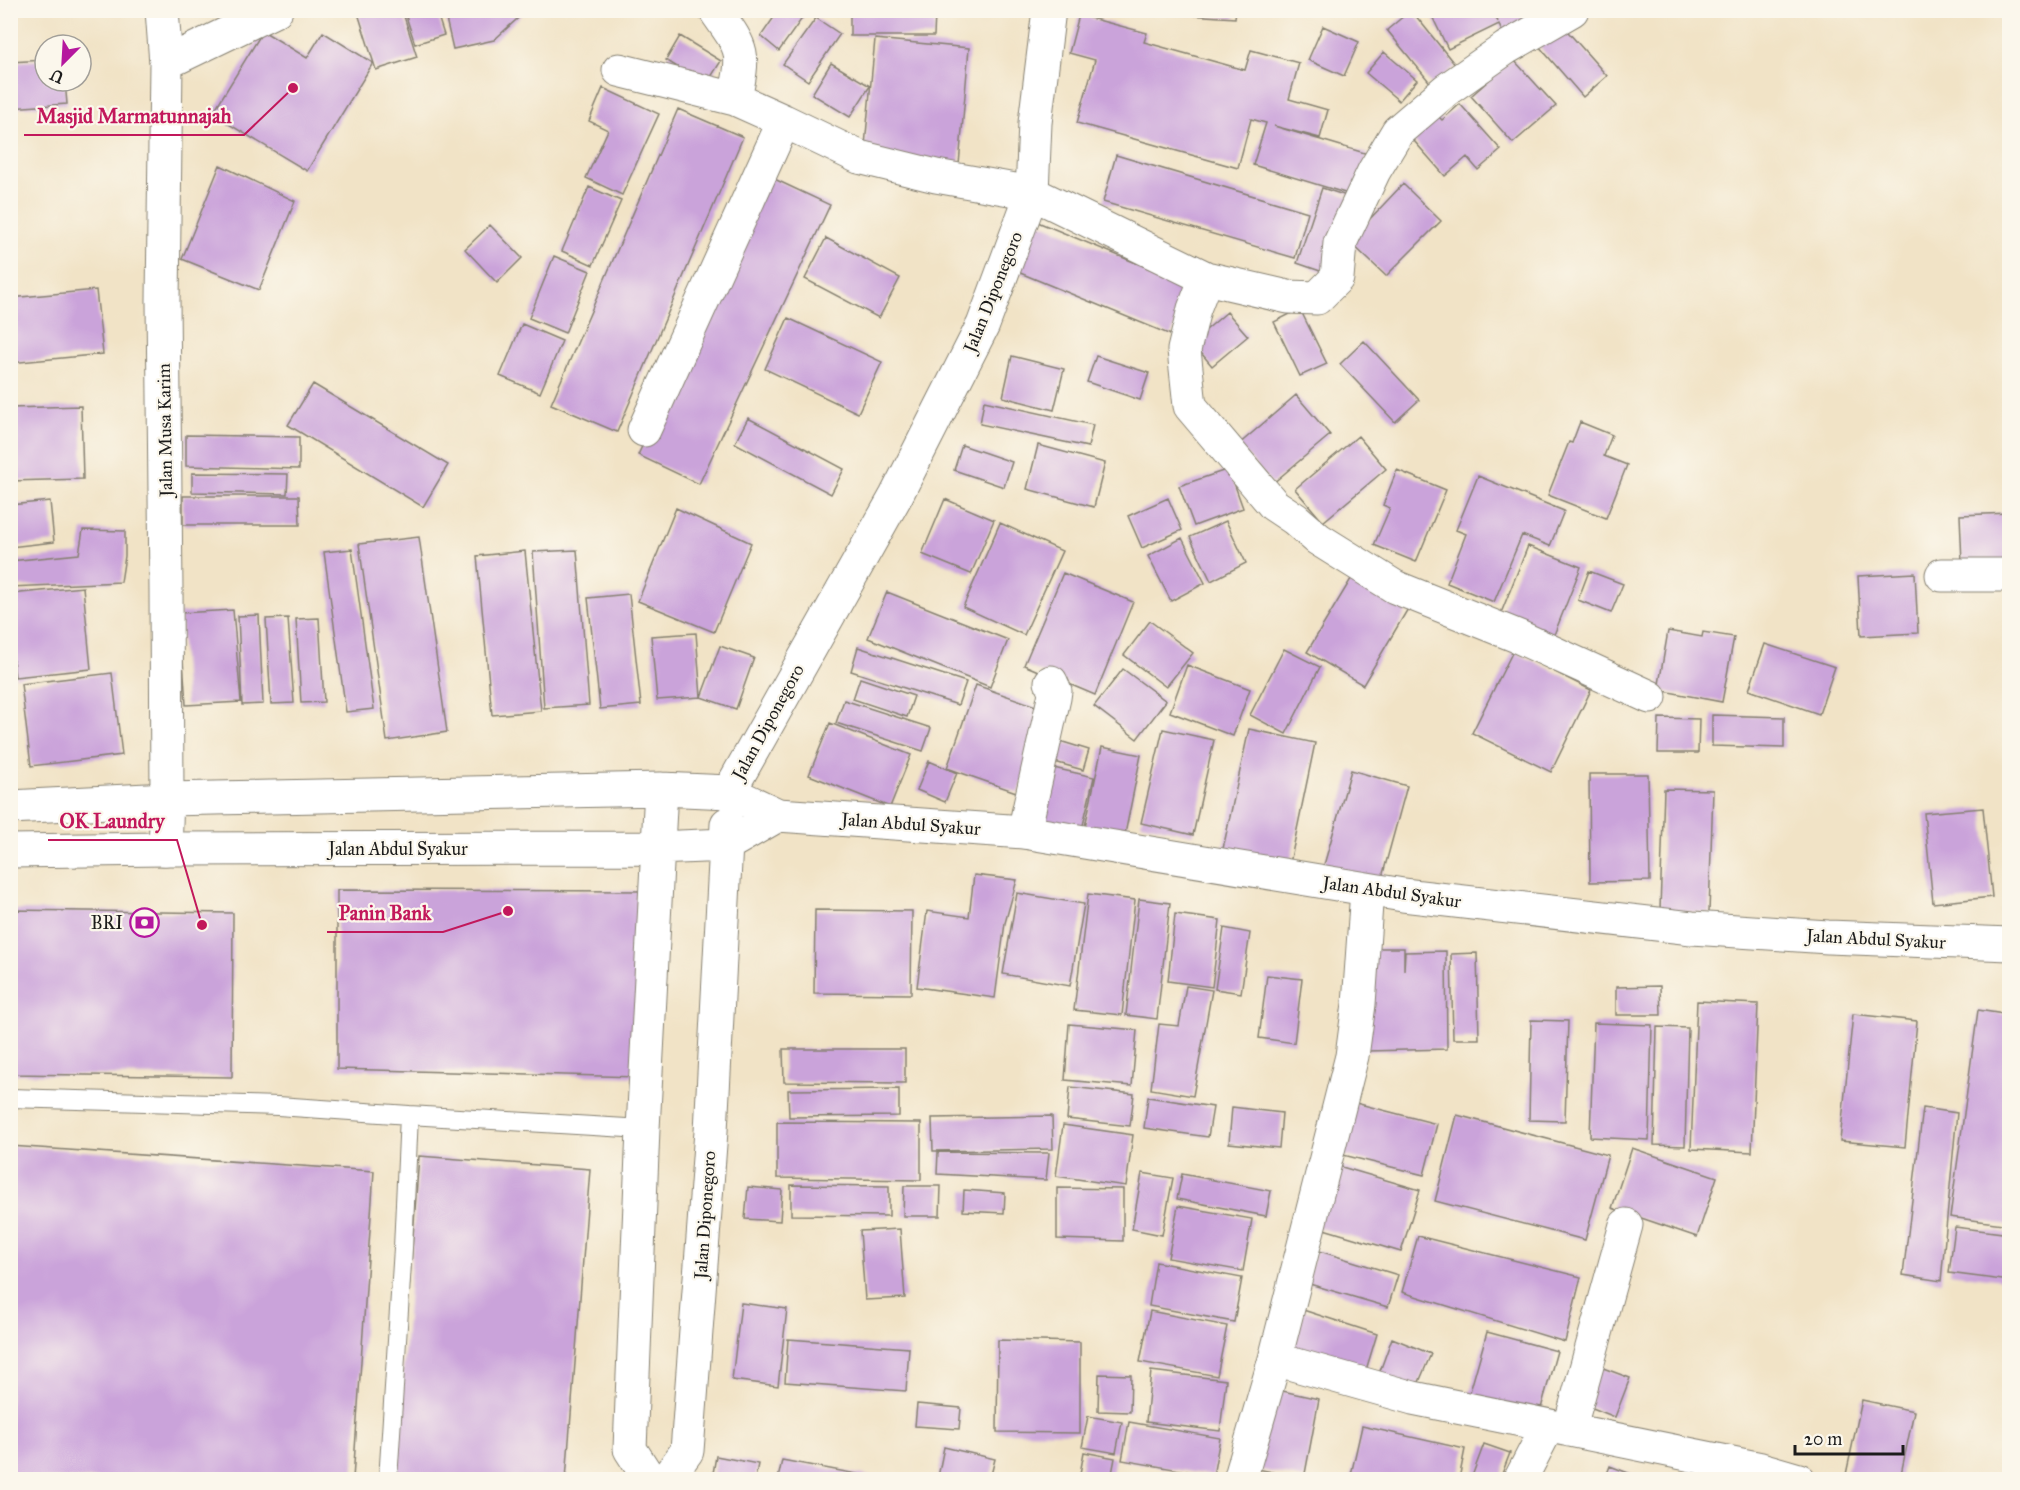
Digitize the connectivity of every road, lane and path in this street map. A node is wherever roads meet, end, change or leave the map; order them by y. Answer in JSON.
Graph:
{"nodes":[{"id":1,"x":162,"y":10,"type":"edge"},
{"id":2,"x":276,"y":10,"type":"edge"},
{"id":3,"x":716,"y":10,"type":"edge"},
{"id":4,"x":1049,"y":10,"type":"edge"},
{"id":5,"x":1572,"y":10,"type":"edge"},
{"id":6,"x":166,"y":63,"type":"junction"},
{"id":7,"x":619,"y":70,"type":"dead end"},
{"id":8,"x":735,"y":99,"type":"junction"},
{"id":9,"x":784,"y":121,"type":"junction"},
{"id":10,"x":1032,"y":193,"type":"junction"},
{"id":11,"x":1206,"y":278,"type":"junction"},
{"id":12,"x":644,"y":430,"type":"dead end"},
{"id":13,"x":1942,"y":575,"type":"dead end"},
{"id":14,"x":2010,"y":575,"type":"edge"},
{"id":15,"x":1052,"y":682,"type":"dead end"},
{"id":16,"x":1650,"y":697,"type":"dead end"},
{"id":17,"x":661,"y":789,"type":"junction"},
{"id":18,"x":729,"y":792,"type":"junction"},
{"id":19,"x":167,"y":799,"type":"junction"},
{"id":20,"x":10,"y":807,"type":"edge"},
{"id":21,"x":778,"y":815,"type":"junction"},
{"id":22,"x":1024,"y":832,"type":"junction"},
{"id":23,"x":726,"y":845,"type":"junction"},
{"id":24,"x":657,"y":848,"type":"junction"},
{"id":25,"x":165,"y":849,"type":"junction"},
{"id":26,"x":10,"y":851,"type":"edge"},
{"id":27,"x":1367,"y":890,"type":"junction"},
{"id":28,"x":2010,"y":944,"type":"edge"},
{"id":29,"x":10,"y":1098,"type":"edge"},
{"id":30,"x":409,"y":1115,"type":"junction"},
{"id":31,"x":643,"y":1129,"type":"junction"},
{"id":32,"x":1626,"y":1225,"type":"dead end"},
{"id":33,"x":1275,"y":1359,"type":"junction"},
{"id":34,"x":1558,"y":1428,"type":"junction"},
{"id":35,"x":388,"y":1479,"type":"edge"},
{"id":36,"x":650,"y":1479,"type":"edge"},
{"id":37,"x":666,"y":1479,"type":"edge"},
{"id":38,"x":1240,"y":1479,"type":"edge"},
{"id":39,"x":1520,"y":1479,"type":"edge"},
{"id":40,"x":1799,"y":1479,"type":"edge"}],
"edges":[{"from":1,"to":6,"type":"street","name":"Jalan Musa Karim"},
{"from":2,"to":6,"type":"street"},
{"from":3,"to":8,"type":"street"},
{"from":4,"to":10,"type":"street","name":"Jalan Diponegoro"},
{"from":5,"to":11,"type":"street"},
{"from":6,"to":19,"type":"street","name":"Jalan Musa Karim"},
{"from":7,"to":8,"type":"street"},
{"from":8,"to":9,"type":"street"},
{"from":9,"to":10,"type":"street"},
{"from":9,"to":12,"type":"street"},
{"from":10,"to":11,"type":"street"},
{"from":10,"to":18,"type":"street","name":"Jalan Diponegoro"},
{"from":11,"to":16,"type":"street"},
{"from":13,"to":14,"type":"street"},
{"from":15,"to":22,"type":"street"},
{"from":17,"to":18,"type":"street","name":"Jalan Abdul Syakur"},
{"from":17,"to":19,"type":"street","name":"Jalan Abdul Syakur"},
{"from":17,"to":24,"type":"street"},
{"from":18,"to":21,"type":"street","name":"Jalan Abdul Syakur"},
{"from":18,"to":23,"type":"street","name":"Jalan Diponegoro"},
{"from":19,"to":20,"type":"street","name":"Jalan Abdul Syakur"},
{"from":19,"to":25,"type":"street","name":"Jalan Musa Karim"},
{"from":21,"to":22,"type":"street","name":"Jalan Abdul Syakur"},
{"from":21,"to":23,"type":"street","name":"Jalan Abdul Syakur"},
{"from":22,"to":27,"type":"street","name":"Jalan Abdul Syakur"},
{"from":23,"to":24,"type":"street","name":"Jalan Abdul Syakur"},
{"from":23,"to":37,"type":"street","name":"Jalan Diponegoro"},
{"from":24,"to":25,"type":"street","name":"Jalan Abdul Syakur"},
{"from":24,"to":31,"type":"street"},
{"from":25,"to":26,"type":"street","name":"Jalan Abdul Syakur"},
{"from":27,"to":28,"type":"street","name":"Jalan Abdul Syakur"},
{"from":27,"to":33,"type":"street"},
{"from":29,"to":30,"type":"lane"},
{"from":30,"to":31,"type":"lane"},
{"from":30,"to":35,"type":"lane"},
{"from":31,"to":36,"type":"street"},
{"from":32,"to":34,"type":"street"},
{"from":33,"to":34,"type":"street"},
{"from":33,"to":38,"type":"street"},
{"from":34,"to":39,"type":"street"},
{"from":34,"to":40,"type":"street"}]}
